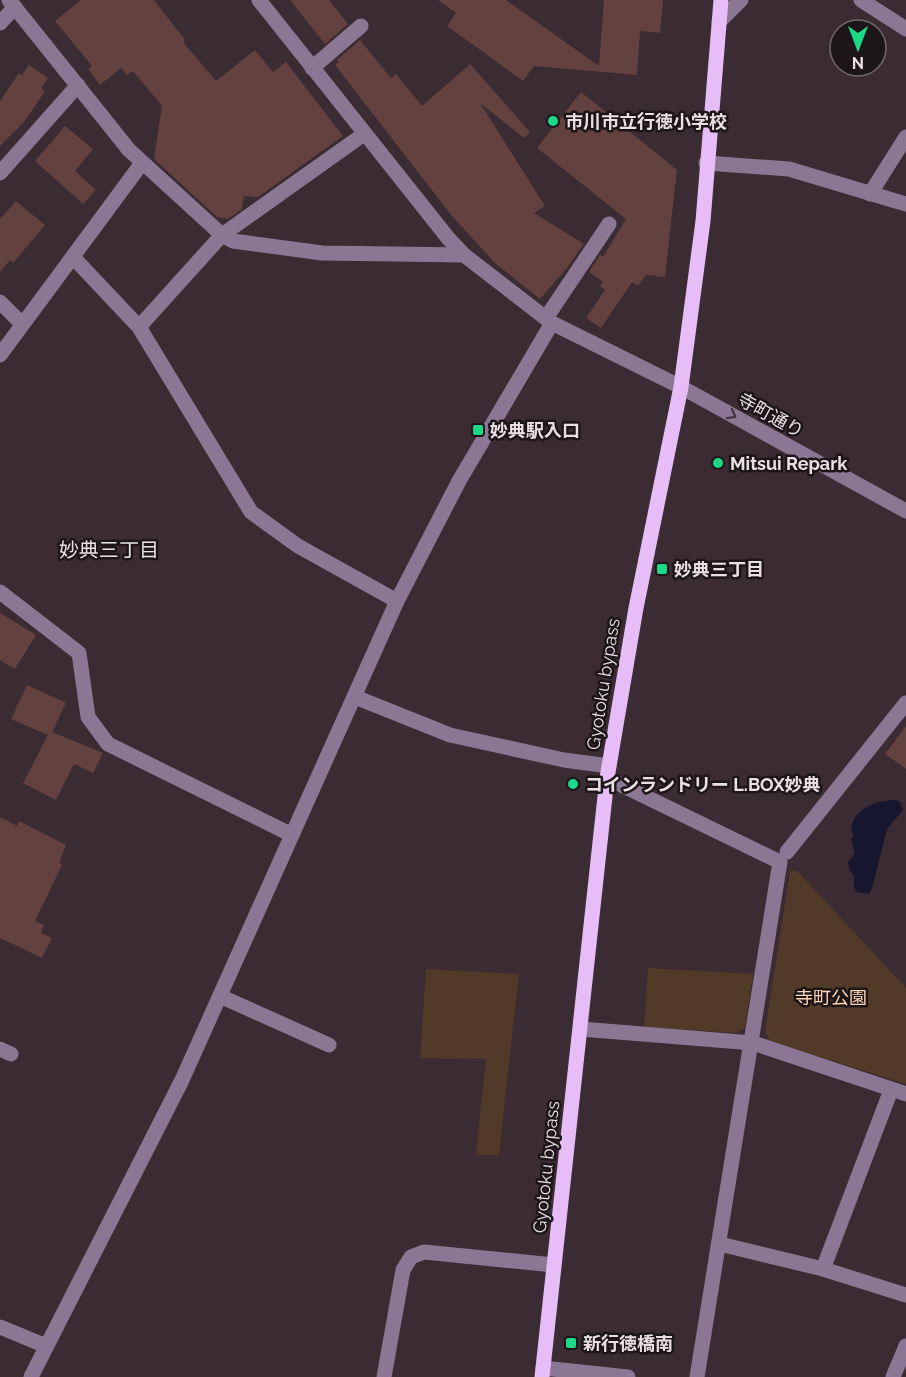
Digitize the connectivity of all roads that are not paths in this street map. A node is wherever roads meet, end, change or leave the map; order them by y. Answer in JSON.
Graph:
{"nodes":[{"id":1,"x":259,"y":0,"type":"edge"},
{"id":2,"x":721,"y":0,"type":"edge"},
{"id":3,"x":741,"y":0,"type":"edge"},
{"id":4,"x":861,"y":0,"type":"edge"},
{"id":5,"x":12,"y":4,"type":"edge"},
{"id":6,"x":719,"y":22,"type":"junction"},
{"id":7,"x":0,"y":23,"type":"edge"},
{"id":8,"x":361,"y":26,"type":"dead end"},
{"id":9,"x":906,"y":29,"type":"edge"},
{"id":10,"x":312,"y":68,"type":"junction"},
{"id":11,"x":78,"y":85,"type":"junction"},
{"id":12,"x":364,"y":134,"type":"junction"},
{"id":13,"x":906,"y":137,"type":"edge"},
{"id":14,"x":142,"y":163,"type":"junction"},
{"id":15,"x":706,"y":163,"type":"junction"},
{"id":16,"x":0,"y":173,"type":"edge"},
{"id":17,"x":870,"y":194,"type":"junction"},
{"id":18,"x":906,"y":204,"type":"edge"},
{"id":19,"x":609,"y":224,"type":"dead end"},
{"id":20,"x":222,"y":235,"type":"junction"},
{"id":21,"x":464,"y":255,"type":"junction"},
{"id":22,"x":73,"y":257,"type":"junction"},
{"id":23,"x":0,"y":302,"type":"edge"},
{"id":24,"x":549,"y":320,"type":"junction"},
{"id":25,"x":22,"y":324,"type":"junction"},
{"id":26,"x":139,"y":327,"type":"junction"},
{"id":27,"x":0,"y":355,"type":"edge"},
{"id":28,"x":681,"y":387,"type":"junction"},
{"id":29,"x":906,"y":511,"type":"edge"},
{"id":30,"x":0,"y":592,"type":"edge"},
{"id":31,"x":397,"y":601,"type":"junction"},
{"id":32,"x":355,"y":697,"type":"junction"},
{"id":33,"x":906,"y":703,"type":"edge"},
{"id":34,"x":608,"y":772,"type":"junction"},
{"id":35,"x":292,"y":835,"type":"junction"},
{"id":36,"x":787,"y":852,"type":"dead end"},
{"id":37,"x":222,"y":997,"type":"junction"},
{"id":38,"x":581,"y":1029,"type":"junction"},
{"id":39,"x":753,"y":1043,"type":"junction"},
{"id":40,"x":329,"y":1045,"type":"dead end"},
{"id":41,"x":899,"y":1092,"type":"edge"},
{"id":42,"x":720,"y":1244,"type":"junction"},
{"id":43,"x":555,"y":1265,"type":"junction"},
{"id":44,"x":823,"y":1269,"type":"junction"},
{"id":45,"x":906,"y":1295,"type":"edge"},
{"id":46,"x":0,"y":1327,"type":"edge"},
{"id":47,"x":46,"y":1346,"type":"junction"},
{"id":48,"x":906,"y":1346,"type":"edge"},
{"id":49,"x":542,"y":1372,"type":"edge"},
{"id":50,"x":35,"y":1376,"type":"edge"},
{"id":51,"x":384,"y":1377,"type":"edge"},
{"id":52,"x":628,"y":1377,"type":"edge"},
{"id":53,"x":697,"y":1377,"type":"edge"},
{"id":54,"x":893,"y":1377,"type":"edge"}],
"edges":[{"from":1,"to":10,"type":"street","name":"寺町通り"},
{"from":2,"to":6,"type":"main road","name":"Gyotoku bypass"},
{"from":3,"to":6,"type":"street"},
{"from":4,"to":9,"type":"street"},
{"from":5,"to":7,"type":"street"},
{"from":5,"to":11,"type":"street"},
{"from":6,"to":15,"type":"main road","name":"Gyotoku bypass"},
{"from":8,"to":10,"type":"street"},
{"from":10,"to":12,"type":"street","name":"寺町通り"},
{"from":11,"to":14,"type":"street"},
{"from":11,"to":16,"type":"street"},
{"from":12,"to":20,"type":"street"},
{"from":12,"to":21,"type":"street","name":"寺町通り"},
{"from":13,"to":17,"type":"street"},
{"from":14,"to":20,"type":"street"},
{"from":14,"to":22,"type":"street"},
{"from":15,"to":17,"type":"street"},
{"from":15,"to":28,"type":"main road","name":"Gyotoku bypass"},
{"from":17,"to":18,"type":"street"},
{"from":19,"to":24,"type":"street"},
{"from":20,"to":21,"type":"street"},
{"from":20,"to":26,"type":"street"},
{"from":21,"to":24,"type":"street","name":"寺町通り"},
{"from":22,"to":25,"type":"street"},
{"from":22,"to":26,"type":"street"},
{"from":23,"to":25,"type":"street"},
{"from":24,"to":28,"type":"street","name":"寺町通り"},
{"from":24,"to":31,"type":"street"},
{"from":25,"to":27,"type":"street"},
{"from":26,"to":31,"type":"street"},
{"from":28,"to":29,"type":"street","name":"寺町通り","one_way":true},
{"from":28,"to":34,"type":"main road","name":"Gyotoku bypass"},
{"from":30,"to":35,"type":"street"},
{"from":31,"to":32,"type":"street"},
{"from":32,"to":34,"type":"street"},
{"from":32,"to":35,"type":"street"},
{"from":33,"to":36,"type":"street"},
{"from":34,"to":38,"type":"main road","name":"Gyotoku bypass"},
{"from":34,"to":39,"type":"street"},
{"from":35,"to":37,"type":"street"},
{"from":37,"to":40,"type":"street"},
{"from":37,"to":47,"type":"street"},
{"from":38,"to":39,"type":"street"},
{"from":38,"to":43,"type":"main road","name":"Gyotoku bypass"},
{"from":39,"to":41,"type":"street"},
{"from":39,"to":42,"type":"street"},
{"from":41,"to":44,"type":"street"},
{"from":42,"to":44,"type":"street"},
{"from":42,"to":53,"type":"street"},
{"from":43,"to":49,"type":"main road","name":"Gyotoku bypass"},
{"from":43,"to":51,"type":"street"},
{"from":44,"to":45,"type":"street"},
{"from":46,"to":47,"type":"street"},
{"from":47,"to":50,"type":"street"},
{"from":48,"to":54,"type":"street"},
{"from":49,"to":52,"type":"street"}]}
